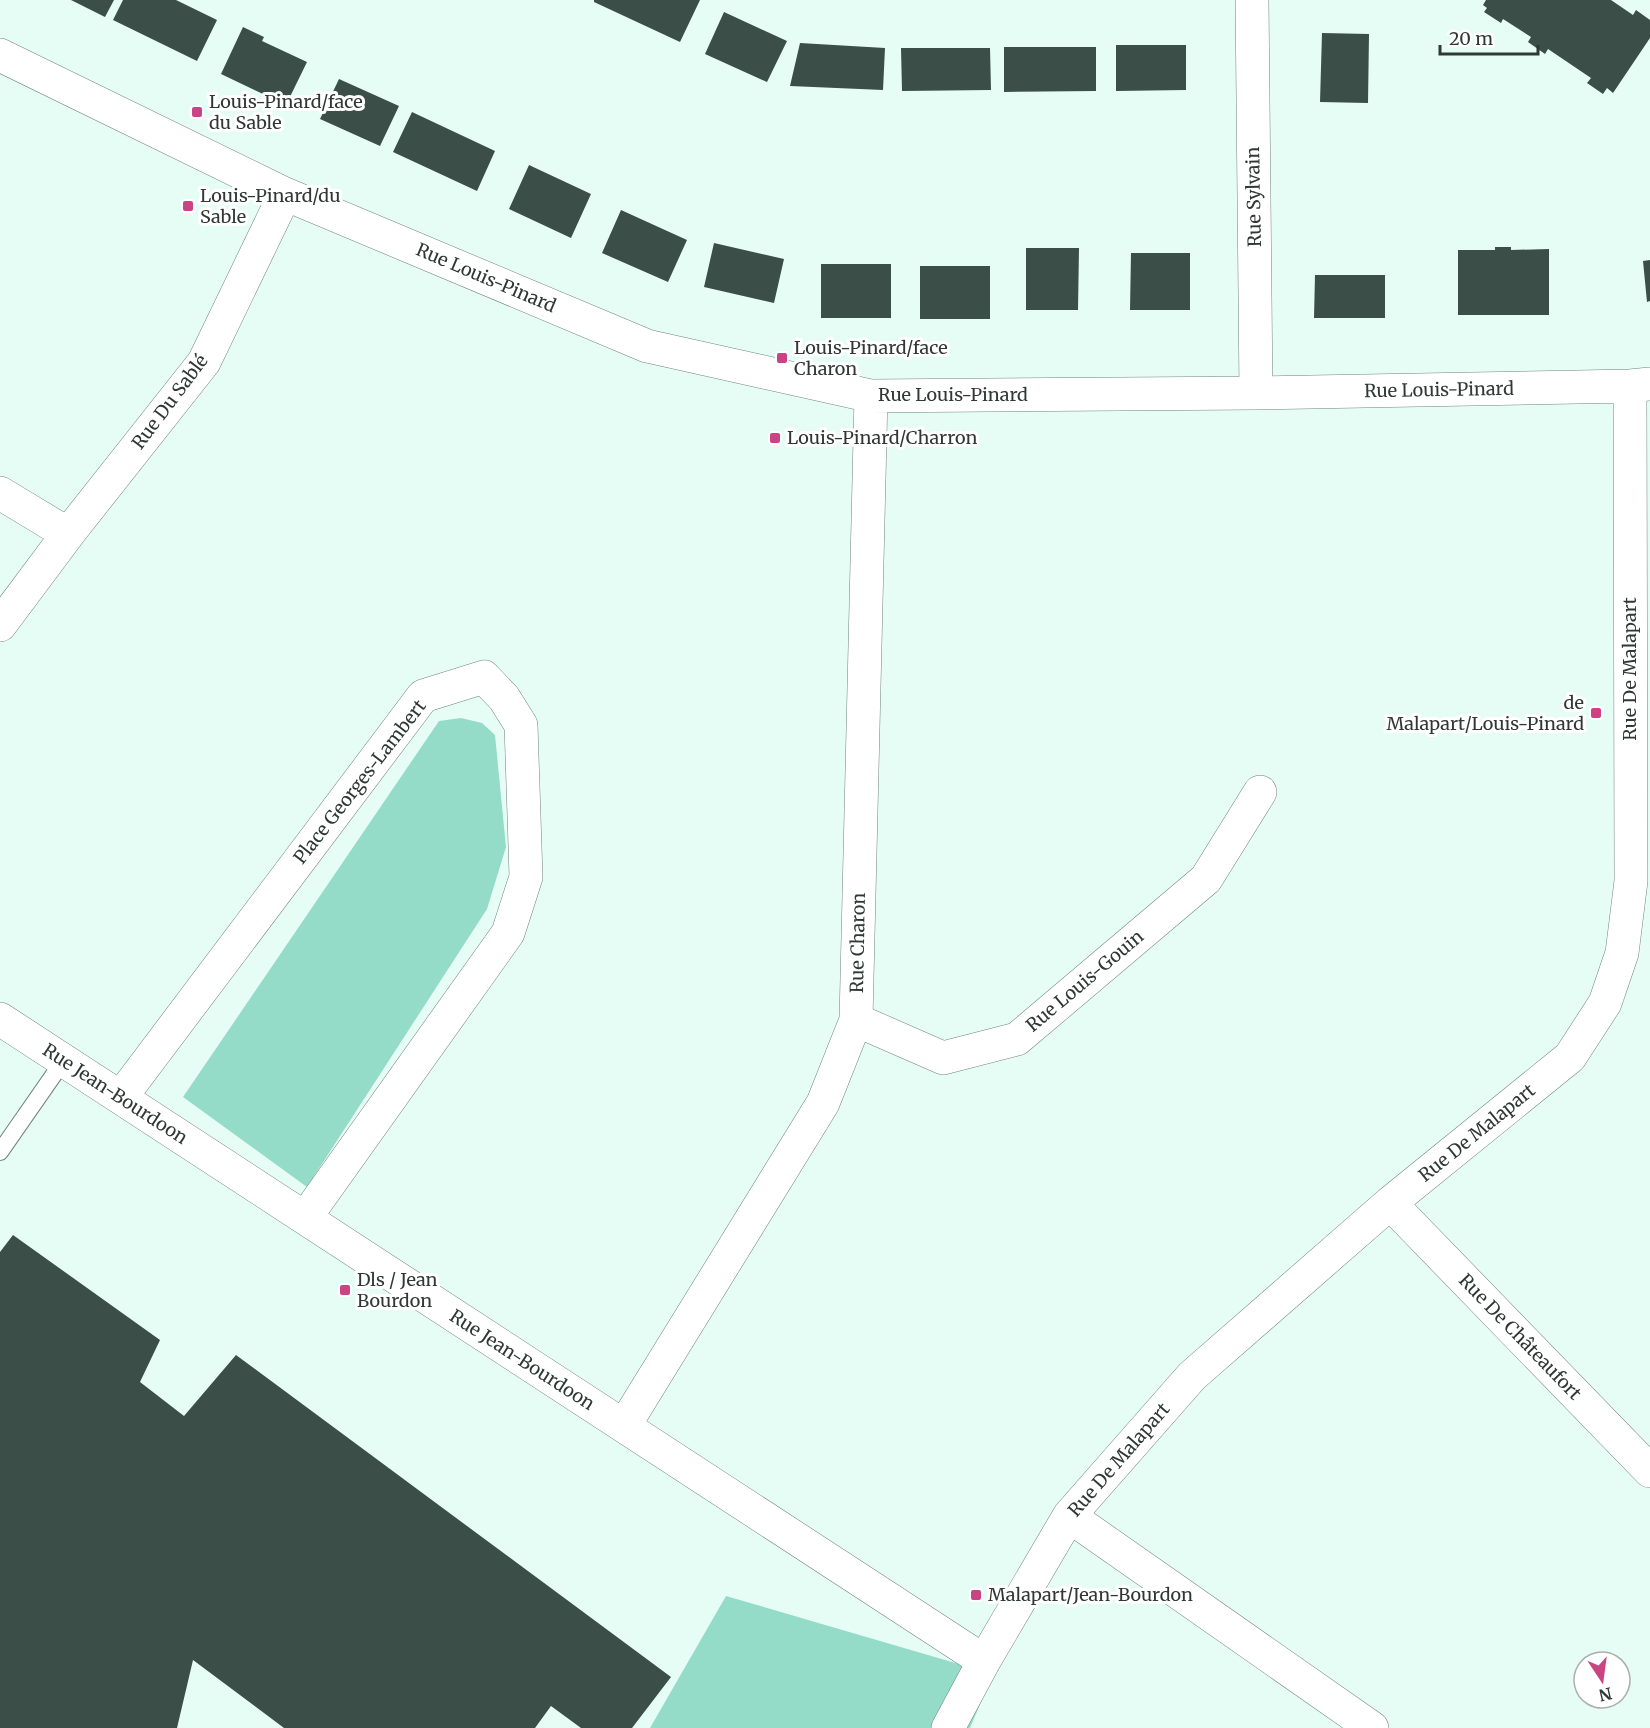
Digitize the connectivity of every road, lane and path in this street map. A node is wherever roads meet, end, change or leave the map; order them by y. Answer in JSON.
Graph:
{"nodes":[{"id":1,"x":1252,"y":0,"type":"edge"},
{"id":2,"x":0,"y":55,"type":"edge"},
{"id":3,"x":285,"y":194,"type":"junction"},
{"id":4,"x":1640,"y":385,"type":"edge"},
{"id":5,"x":1256,"y":393,"type":"junction"},
{"id":6,"x":871,"y":396,"type":"junction"},
{"id":7,"x":0,"y":493,"type":"edge"},
{"id":8,"x":68,"y":534,"type":"junction"},
{"id":9,"x":0,"y":625,"type":"edge"},
{"id":10,"x":1260,"y":792,"type":"dead end"},
{"id":11,"x":0,"y":1019,"type":"edge"},
{"id":12,"x":856,"y":1020,"type":"junction"},
{"id":13,"x":64,"y":1060,"type":"junction"},
{"id":14,"x":121,"y":1097,"type":"junction"},
{"id":15,"x":0,"y":1152,"type":"edge"},
{"id":16,"x":1390,"y":1203,"type":"junction"},
{"id":17,"x":305,"y":1218,"type":"junction"},
{"id":18,"x":624,"y":1426,"type":"junction"},
{"id":19,"x":1650,"y":1471,"type":"edge"},
{"id":20,"x":1069,"y":1516,"type":"junction"},
{"id":21,"x":984,"y":1661,"type":"junction"},
{"id":22,"x":948,"y":1728,"type":"edge"},
{"id":23,"x":1372,"y":1728,"type":"edge"}],
"edges":[{"from":1,"to":5,"type":"street","name":"Rue Sylvain"},
{"from":2,"to":3,"type":"street","name":"Rue Louis-Pinard"},
{"from":3,"to":6,"type":"street","name":"Rue Louis-Pinard"},
{"from":3,"to":8,"type":"street","name":"Rue Du Sablé"},
{"from":4,"to":5,"type":"street","name":"Rue Louis-Pinard"},
{"from":4,"to":16,"type":"street","name":"Rue De Malapart"},
{"from":5,"to":6,"type":"street","name":"Rue Louis-Pinard"},
{"from":6,"to":12,"type":"street","name":"Rue Charon"},
{"from":7,"to":8,"type":"street"},
{"from":8,"to":9,"type":"street","name":"Rue Du Sablé"},
{"from":10,"to":12,"type":"street","name":"Rue Louis-Gouin"},
{"from":11,"to":13,"type":"street","name":"Rue Jean-Bourdoon"},
{"from":12,"to":18,"type":"street","name":"Rue Charon"},
{"from":13,"to":14,"type":"street","name":"Rue Jean-Bourdoon"},
{"from":13,"to":15,"type":"lane"},
{"from":14,"to":17,"type":"street","name":"Rue Jean-Bourdoon"},
{"from":14,"to":17,"type":"street","name":"Place Georges-Lambert"},
{"from":16,"to":19,"type":"street","name":"Rue De Châteaufort"},
{"from":16,"to":20,"type":"street","name":"Rue De Malapart"},
{"from":17,"to":18,"type":"street","name":"Rue Jean-Bourdoon"},
{"from":18,"to":21,"type":"street","name":"Rue Jean-Bourdoon"},
{"from":20,"to":21,"type":"street","name":"Rue De Malapart"},
{"from":20,"to":23,"type":"street"},
{"from":21,"to":22,"type":"street","name":"Rue De Malapart"}]}
